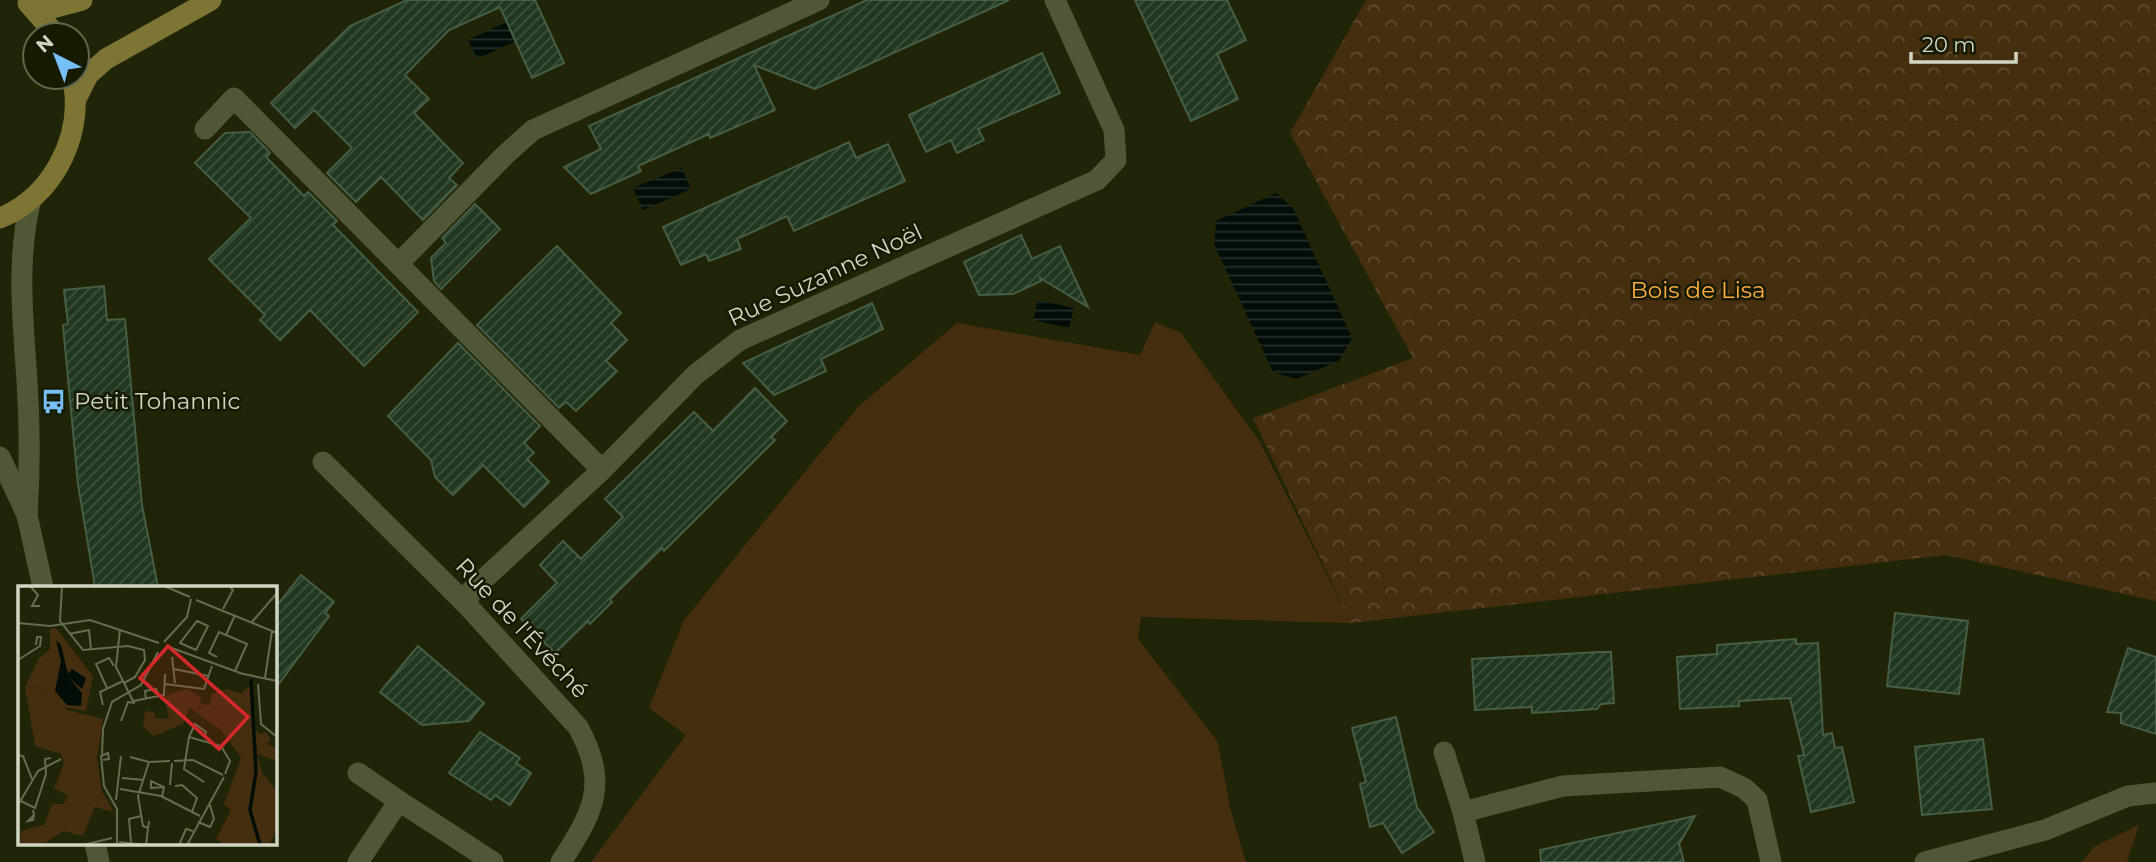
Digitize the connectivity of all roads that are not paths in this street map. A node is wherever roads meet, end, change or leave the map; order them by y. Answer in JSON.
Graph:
{"nodes":[{"id":1,"x":82,"y":0,"type":"edge"},
{"id":2,"x":211,"y":0,"type":"edge"},
{"id":3,"x":818,"y":0,"type":"edge"},
{"id":4,"x":1055,"y":0,"type":"edge"},
{"id":5,"x":28,"y":3,"type":"edge"},
{"id":6,"x":44,"y":21,"type":"edge"},
{"id":7,"x":75,"y":91,"type":"edge"},
{"id":8,"x":76,"y":99,"type":"junction"},
{"id":9,"x":205,"y":128,"type":"dead end"},
{"id":10,"x":31,"y":199,"type":"junction"},
{"id":11,"x":0,"y":218,"type":"edge"},
{"id":12,"x":399,"y":263,"type":"junction"},
{"id":13,"x":0,"y":457,"type":"edge"},
{"id":14,"x":323,"y":462,"type":"dead end"},
{"id":15,"x":602,"y":470,"type":"junction"},
{"id":16,"x":27,"y":515,"type":"junction"},
{"id":17,"x":43,"y":586,"type":"edge"},
{"id":18,"x":466,"y":604,"type":"junction"},
{"id":19,"x":1444,"y":752,"type":"dead end"},
{"id":20,"x":358,"y":774,"type":"dead end"},
{"id":21,"x":2156,"y":793,"type":"edge"},
{"id":22,"x":399,"y":801,"type":"junction"},
{"id":23,"x":1464,"y":811,"type":"junction"},
{"id":24,"x":95,"y":844,"type":"edge"},
{"id":25,"x":99,"y":862,"type":"edge"},
{"id":26,"x":358,"y":862,"type":"edge"},
{"id":27,"x":493,"y":862,"type":"edge"},
{"id":28,"x":561,"y":862,"type":"edge"},
{"id":29,"x":1475,"y":862,"type":"edge"},
{"id":30,"x":1772,"y":862,"type":"edge"},
{"id":31,"x":1925,"y":862,"type":"edge"}],
"edges":[{"from":1,"to":5,"type":"main road"},
{"from":2,"to":8,"type":"main road"},
{"from":3,"to":12,"type":"street"},
{"from":4,"to":15,"type":"street","name":"Rue Suzanne Noël"},
{"from":5,"to":6,"type":"main road"},
{"from":7,"to":8,"type":"main road"},
{"from":8,"to":10,"type":"main road"},
{"from":9,"to":12,"type":"street"},
{"from":10,"to":11,"type":"main road"},
{"from":10,"to":16,"type":"street"},
{"from":12,"to":15,"type":"street"},
{"from":13,"to":16,"type":"street"},
{"from":14,"to":18,"type":"street","name":"Rue de l'Évéché"},
{"from":15,"to":18,"type":"street","name":"Rue Suzanne Noël"},
{"from":16,"to":17,"type":"street"},
{"from":18,"to":28,"type":"street","name":"Rue de l'Évéché"},
{"from":19,"to":23,"type":"street"},
{"from":20,"to":22,"type":"street"},
{"from":21,"to":31,"type":"street"},
{"from":22,"to":26,"type":"street"},
{"from":22,"to":27,"type":"street"},
{"from":23,"to":29,"type":"street"},
{"from":23,"to":30,"type":"street"},
{"from":24,"to":25,"type":"street"}]}
